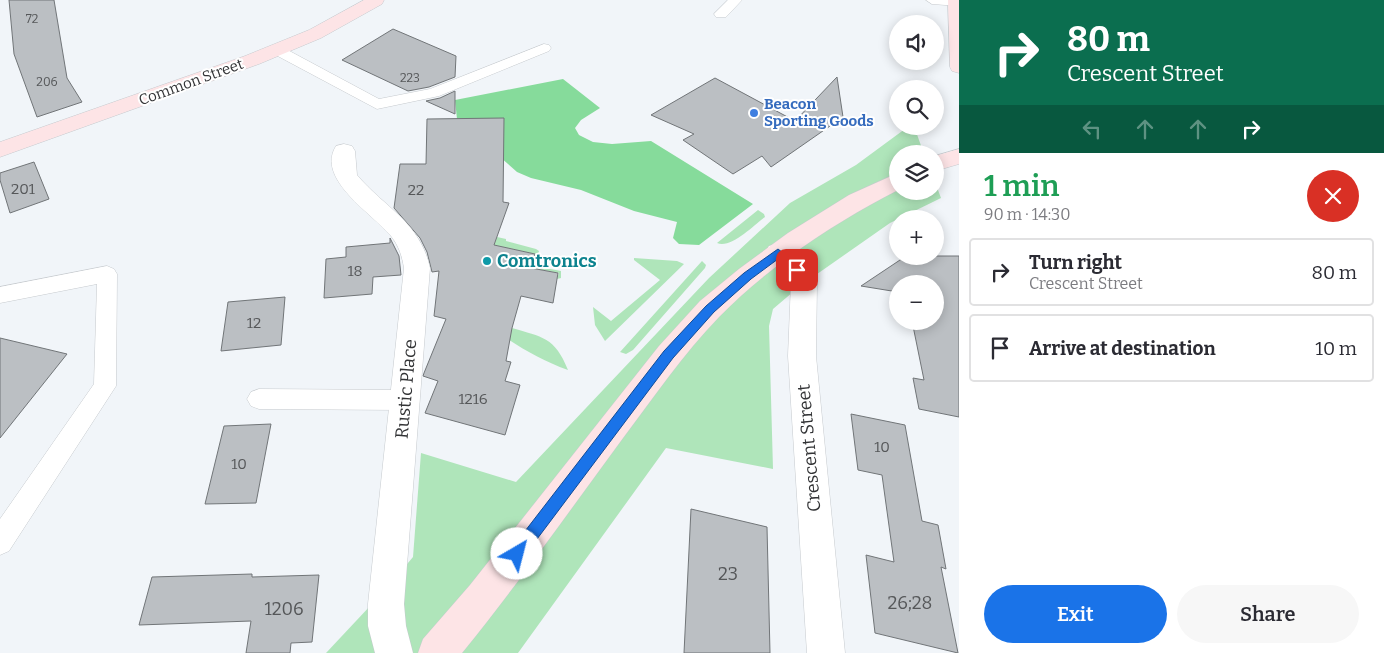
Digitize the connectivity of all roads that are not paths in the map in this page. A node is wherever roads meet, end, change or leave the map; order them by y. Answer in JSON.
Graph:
{"nodes":[{"id":1,"x":376,"y":0,"type":"edge"},
{"id":2,"x":736,"y":0,"type":"edge"},
{"id":3,"x":932,"y":0,"type":"edge"},
{"id":4,"x":956,"y":1,"type":"edge"},
{"id":5,"x":721,"y":14,"type":"dead end"},
{"id":6,"x":544,"y":48,"type":"dead end"},
{"id":7,"x":277,"y":50,"type":"junction"},
{"id":8,"x":959,"y":67,"type":"edge"},
{"id":9,"x":0,"y":150,"type":"edge"},
{"id":10,"x":344,"y":150,"type":"dead end"},
{"id":11,"x":959,"y":156,"type":"edge"},
{"id":12,"x":944,"y":161,"type":"edge"},
{"id":13,"x":889,"y":185,"type":"edge"},
{"id":14,"x":778,"y":253,"type":"junction"},
{"id":15,"x":0,"y":294,"type":"edge"},
{"id":16,"x":259,"y":399,"type":"dead end"},
{"id":17,"x":404,"y":400,"type":"junction"},
{"id":18,"x":0,"y":542,"type":"edge"},
{"id":19,"x":394,"y":653,"type":"edge"},
{"id":20,"x":437,"y":653,"type":"edge"},
{"id":21,"x":826,"y":653,"type":"edge"}],
"edges":[{"from":1,"to":7,"type":"main road","name":"Common Street"},
{"from":2,"to":5,"type":"lane"},
{"from":3,"to":4,"type":"lane"},
{"from":4,"to":8,"type":"main road"},
{"from":6,"to":7,"type":"lane"},
{"from":7,"to":9,"type":"main road","name":"Common Street"},
{"from":10,"to":17,"type":"street","name":"Rustic Place"},
{"from":11,"to":12,"type":"main road"},
{"from":13,"to":14,"type":"main road"},
{"from":14,"to":20,"type":"main road"},
{"from":14,"to":21,"type":"street","name":"Crescent Street"},
{"from":15,"to":18,"type":"lane"},
{"from":16,"to":17,"type":"lane"},
{"from":17,"to":19,"type":"street","name":"Rustic Place"}]}
